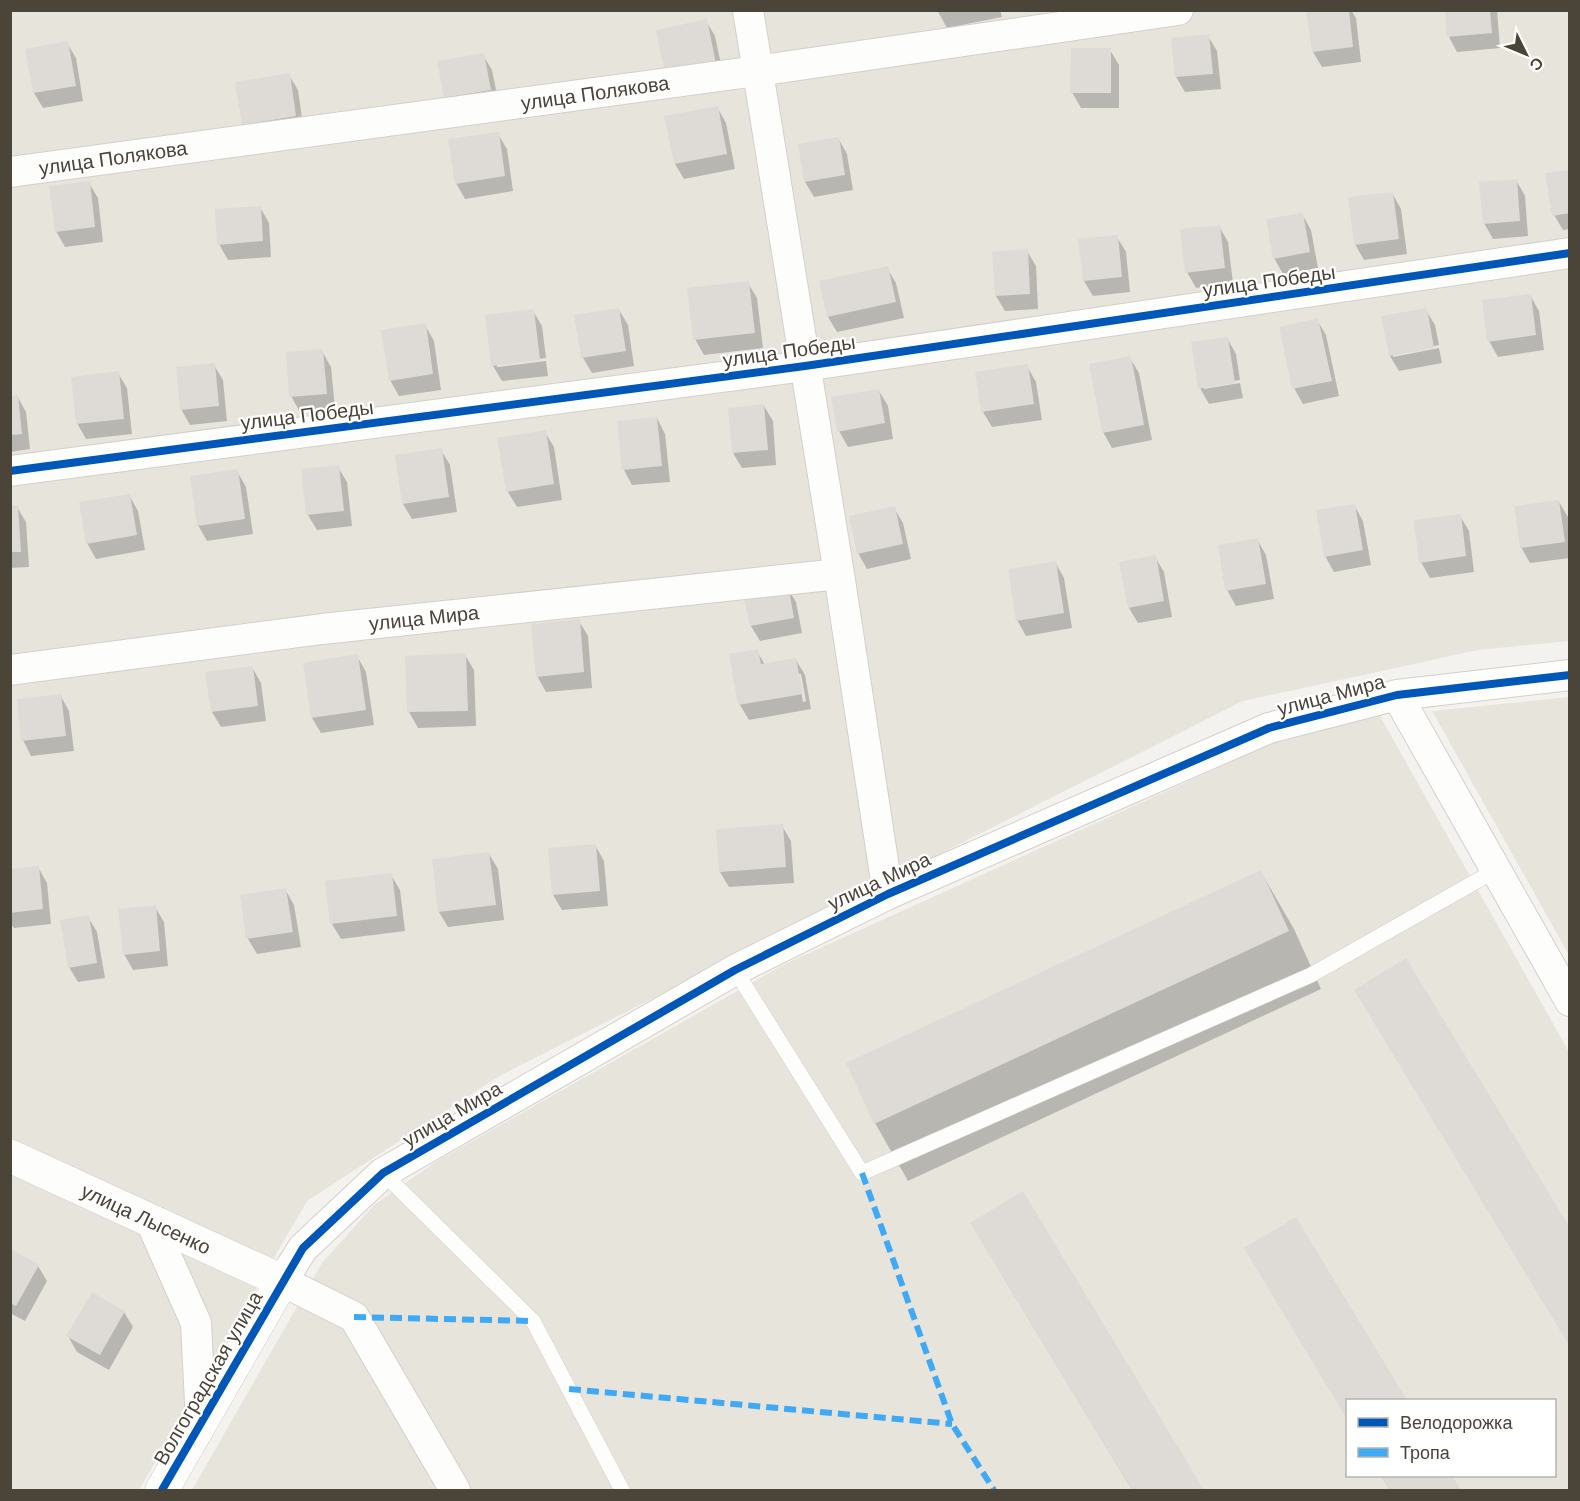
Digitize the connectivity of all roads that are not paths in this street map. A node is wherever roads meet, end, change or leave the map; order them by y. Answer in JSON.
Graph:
{"nodes":[{"id":1,"x":747,"y":10,"type":"edge"},
{"id":2,"x":1178,"y":10,"type":"edge"},
{"id":3,"x":757,"y":72,"type":"junction"},
{"id":4,"x":10,"y":172,"type":"edge"},
{"id":5,"x":1569,"y":253,"type":"edge"},
{"id":6,"x":805,"y":366,"type":"junction"},
{"id":7,"x":10,"y":471,"type":"edge"},
{"id":8,"x":839,"y":574,"type":"junction"},
{"id":9,"x":10,"y":670,"type":"edge"},
{"id":10,"x":1569,"y":675,"type":"edge"},
{"id":11,"x":1397,"y":695,"type":"junction"},
{"id":12,"x":1496,"y":870,"type":"junction"},
{"id":13,"x":888,"y":894,"type":"junction"},
{"id":14,"x":735,"y":970,"type":"junction"},
{"id":15,"x":1569,"y":1001,"type":"edge"},
{"id":16,"x":10,"y":1156,"type":"edge"},
{"id":17,"x":383,"y":1173,"type":"junction"},
{"id":18,"x":151,"y":1222,"type":"junction"},
{"id":19,"x":282,"y":1281,"type":"junction"},
{"id":20,"x":201,"y":1423,"type":"junction"},
{"id":21,"x":445,"y":1484,"type":"edge"},
{"id":22,"x":162,"y":1491,"type":"edge"},
{"id":23,"x":622,"y":1491,"type":"edge"}],
"edges":[{"from":1,"to":3,"type":"street"},
{"from":2,"to":3,"type":"street","name":"улица Полякова"},
{"from":3,"to":4,"type":"street","name":"улица Полякова"},
{"from":3,"to":6,"type":"street"},
{"from":5,"to":6,"type":"street","name":"улица Победы"},
{"from":6,"to":7,"type":"street","name":"улица Победы"},
{"from":6,"to":8,"type":"street"},
{"from":8,"to":9,"type":"street","name":"улица Мира"},
{"from":8,"to":13,"type":"street"},
{"from":10,"to":11,"type":"street","name":"улица Мира"},
{"from":11,"to":12,"type":"street"},
{"from":11,"to":13,"type":"street","name":"улица Мира"},
{"from":12,"to":14,"type":"lane"},
{"from":12,"to":15,"type":"street"},
{"from":13,"to":14,"type":"street","name":"улица Мира"},
{"from":14,"to":17,"type":"street","name":"улица Мира"},
{"from":16,"to":18,"type":"street","name":"улица Лысенко"},
{"from":17,"to":19,"type":"street","name":"улица Мира"},
{"from":17,"to":23,"type":"lane"},
{"from":18,"to":19,"type":"street","name":"улица Лысенко"},
{"from":18,"to":20,"type":"street"},
{"from":19,"to":20,"type":"street","name":"Волгоградская улица"},
{"from":19,"to":21,"type":"street"},
{"from":20,"to":22,"type":"street","name":"Волгоградская улица"}]}
